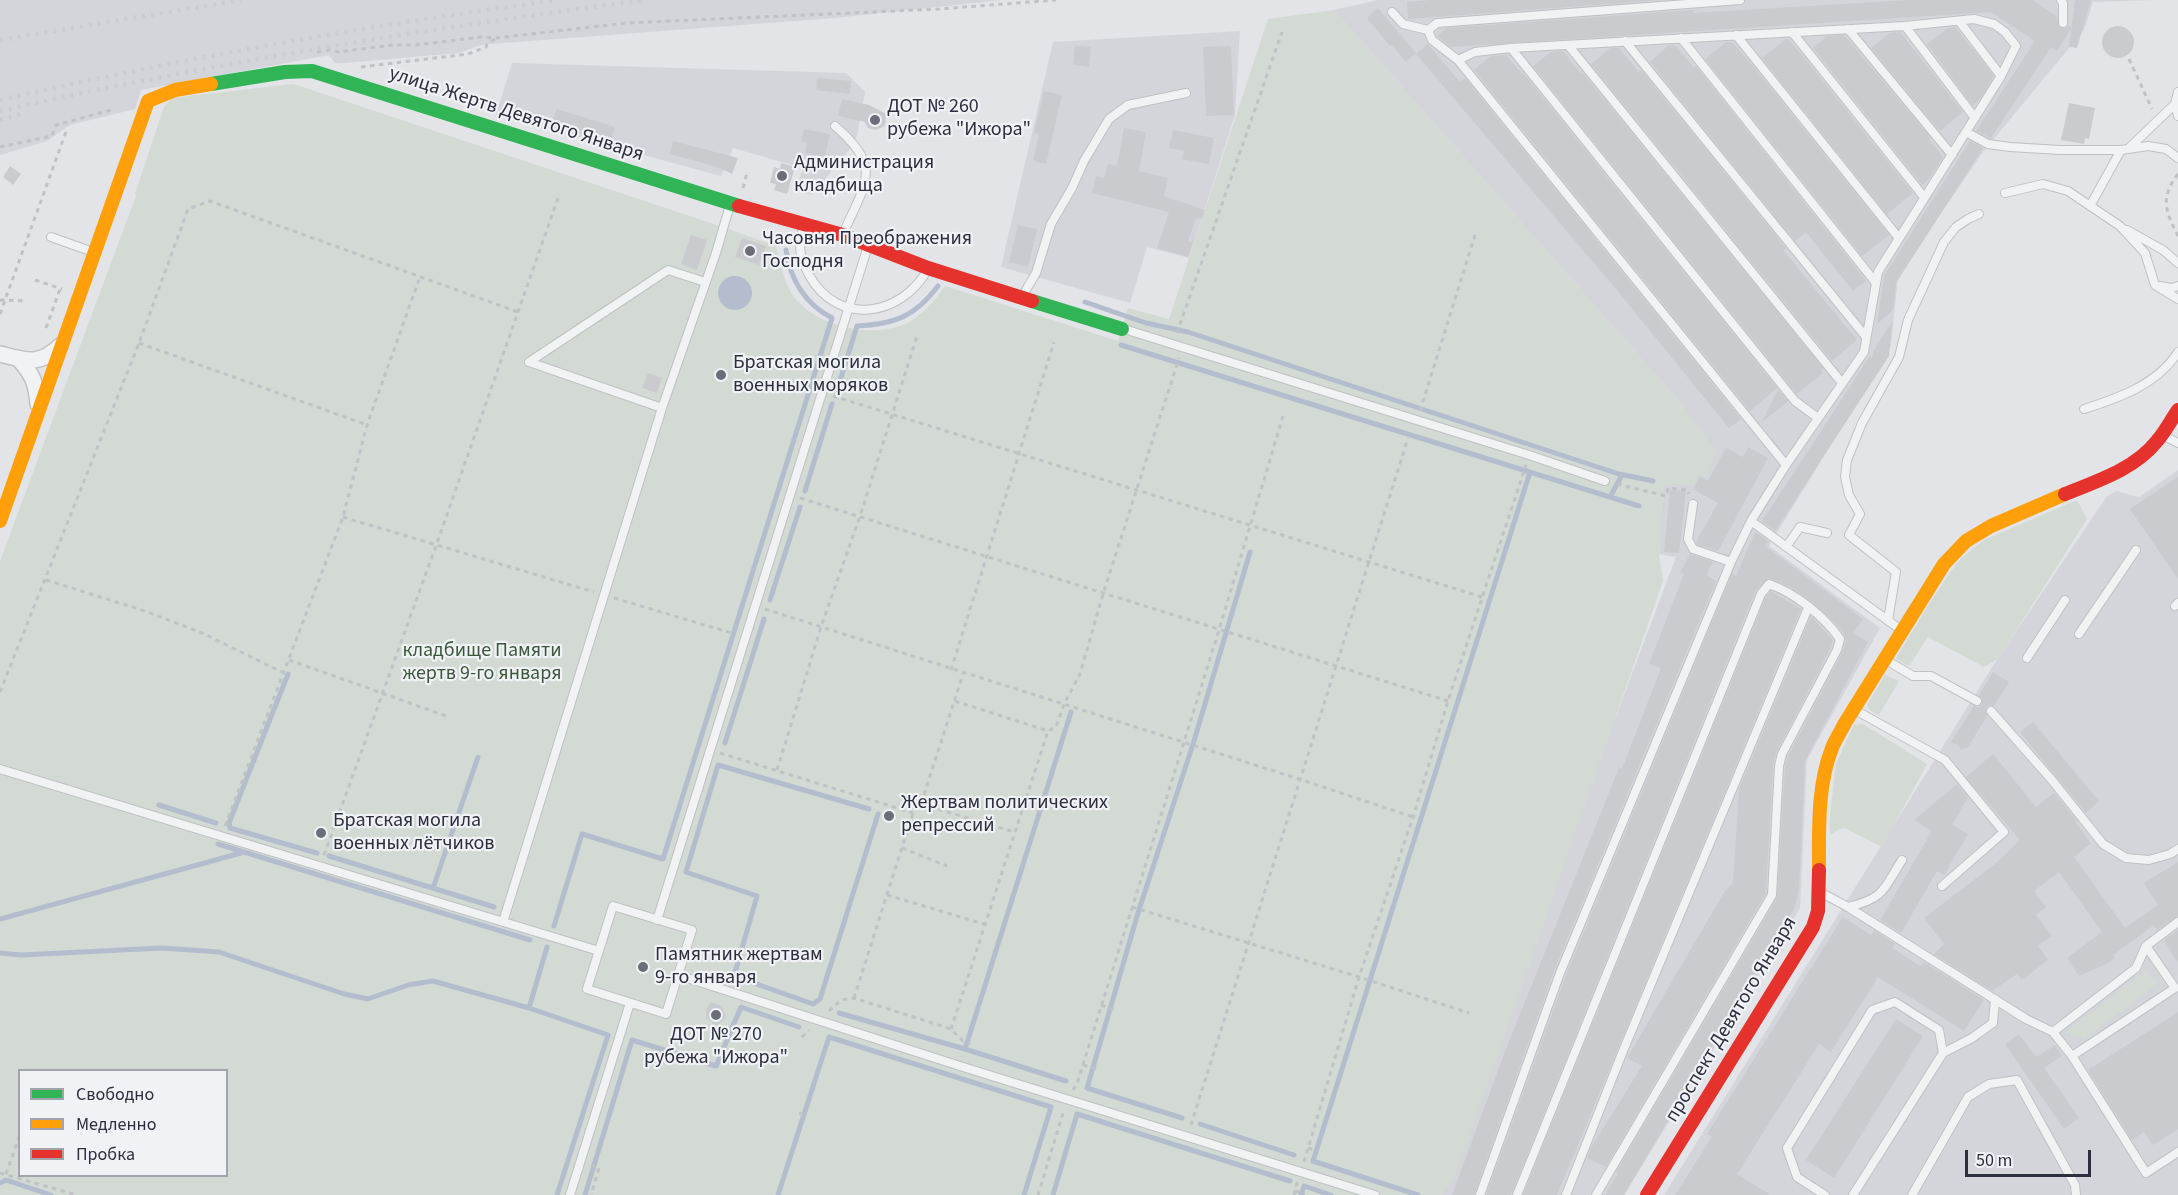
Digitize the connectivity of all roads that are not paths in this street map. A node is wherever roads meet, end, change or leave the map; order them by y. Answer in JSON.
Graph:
{"nodes":[{"id":1,"x":1740,"y":0,"type":"edge"},
{"id":2,"x":2061,"y":0,"type":"edge"},
{"id":3,"x":1392,"y":12,"type":"dead end"},
{"id":4,"x":1959,"y":21,"type":"junction"},
{"id":5,"x":2062,"y":24,"type":"dead end"},
{"id":6,"x":1905,"y":26,"type":"junction"},
{"id":7,"x":1848,"y":29,"type":"junction"},
{"id":8,"x":1428,"y":30,"type":"junction"},
{"id":9,"x":1792,"y":32,"type":"junction"},
{"id":10,"x":1736,"y":35,"type":"junction"},
{"id":11,"x":1681,"y":38,"type":"junction"},
{"id":12,"x":1625,"y":41,"type":"junction"},
{"id":13,"x":1568,"y":45,"type":"junction"},
{"id":14,"x":1511,"y":48,"type":"junction"},
{"id":15,"x":1458,"y":60,"type":"junction"},
{"id":16,"x":2001,"y":76,"type":"junction"},
{"id":17,"x":2178,"y":92,"type":"edge"},
{"id":18,"x":1186,"y":93,"type":"dead end"},
{"id":19,"x":2175,"y":104,"type":"junction"},
{"id":20,"x":2178,"y":116,"type":"edge"},
{"id":21,"x":1975,"y":117,"type":"junction"},
{"id":22,"x":835,"y":126,"type":"dead end"},
{"id":23,"x":1966,"y":132,"type":"junction"},
{"id":24,"x":2124,"y":150,"type":"junction"},
{"id":25,"x":1952,"y":155,"type":"junction"},
{"id":26,"x":2178,"y":158,"type":"edge"},
{"id":27,"x":2005,"y":193,"type":"dead end"},
{"id":28,"x":1924,"y":197,"type":"junction"},
{"id":29,"x":730,"y":204,"type":"junction"},
{"id":30,"x":2090,"y":206,"type":"junction"},
{"id":31,"x":1979,"y":214,"type":"dead end"},
{"id":32,"x":803,"y":225,"type":"junction"},
{"id":33,"x":2120,"y":226,"type":"junction"},
{"id":34,"x":843,"y":235,"type":"junction"},
{"id":35,"x":51,"y":237,"type":"dead end"},
{"id":36,"x":1898,"y":237,"type":"junction"},
{"id":37,"x":868,"y":244,"type":"junction"},
{"id":38,"x":94,"y":252,"type":"junction"},
{"id":39,"x":2178,"y":263,"type":"edge"},
{"id":40,"x":928,"y":268,"type":"junction"},
{"id":41,"x":705,"y":282,"type":"junction"},
{"id":42,"x":1876,"y":283,"type":"junction"},
{"id":43,"x":2155,"y":285,"type":"junction"},
{"id":44,"x":2178,"y":286,"type":"edge"},
{"id":45,"x":1021,"y":298,"type":"junction"},
{"id":46,"x":2178,"y":299,"type":"edge"},
{"id":47,"x":849,"y":307,"type":"junction"},
{"id":48,"x":1122,"y":329,"type":"joint"},
{"id":49,"x":1866,"y":338,"type":"junction"},
{"id":50,"x":63,"y":344,"type":"junction"},
{"id":51,"x":2178,"y":352,"type":"edge"},
{"id":52,"x":0,"y":354,"type":"edge"},
{"id":53,"x":19,"y":359,"type":"junction"},
{"id":54,"x":1842,"y":383,"type":"junction"},
{"id":55,"x":662,"y":408,"type":"junction"},
{"id":56,"x":2084,"y":409,"type":"dead end"},
{"id":57,"x":2178,"y":410,"type":"edge"},
{"id":58,"x":39,"y":412,"type":"junction"},
{"id":59,"x":1818,"y":418,"type":"junction"},
{"id":60,"x":2162,"y":435,"type":"junction"},
{"id":61,"x":2178,"y":443,"type":"edge"},
{"id":62,"x":1786,"y":465,"type":"junction"},
{"id":63,"x":1605,"y":482,"type":"dead end"},
{"id":64,"x":1693,"y":504,"type":"road end"},
{"id":65,"x":0,"y":521,"type":"edge"},
{"id":66,"x":1751,"y":521,"type":"junction"},
{"id":67,"x":1827,"y":533,"type":"dead end"},
{"id":68,"x":1786,"y":547,"type":"junction"},
{"id":69,"x":2136,"y":550,"type":"dead end"},
{"id":70,"x":1731,"y":562,"type":"junction"},
{"id":71,"x":2066,"y":600,"type":"dead end"},
{"id":72,"x":1808,"y":608,"type":"junction"},
{"id":73,"x":1888,"y":620,"type":"junction"},
{"id":74,"x":1902,"y":630,"type":"junction"},
{"id":75,"x":2079,"y":634,"type":"dead end"},
{"id":76,"x":2027,"y":658,"type":"dead end"},
{"id":77,"x":1884,"y":660,"type":"junction"},
{"id":78,"x":1977,"y":701,"type":"dead end"},
{"id":79,"x":1854,"y":709,"type":"junction"},
{"id":80,"x":1991,"y":711,"type":"dead end"},
{"id":81,"x":0,"y":769,"type":"edge"},
{"id":82,"x":2178,"y":849,"type":"edge"},
{"id":83,"x":1902,"y":860,"type":"dead end"},
{"id":84,"x":1942,"y":886,"type":"dead end"},
{"id":85,"x":1819,"y":891,"type":"junction"},
{"id":86,"x":1848,"y":906,"type":"junction"},
{"id":87,"x":657,"y":920,"type":"junction"},
{"id":88,"x":503,"y":922,"type":"junction"},
{"id":89,"x":2178,"y":922,"type":"edge"},
{"id":90,"x":2146,"y":946,"type":"junction"},
{"id":91,"x":599,"y":951,"type":"junction"},
{"id":92,"x":678,"y":975,"type":"junction"},
{"id":93,"x":1995,"y":999,"type":"junction"},
{"id":94,"x":630,"y":1003,"type":"junction"},
{"id":95,"x":2053,"y":1032,"type":"junction"},
{"id":96,"x":1943,"y":1053,"type":"junction"},
{"id":97,"x":2072,"y":1056,"type":"junction"},
{"id":98,"x":2178,"y":1152,"type":"edge"},
{"id":99,"x":570,"y":1195,"type":"edge"},
{"id":100,"x":1375,"y":1195,"type":"edge"},
{"id":101,"x":1479,"y":1195,"type":"edge"},
{"id":102,"x":1517,"y":1195,"type":"edge"},
{"id":103,"x":1566,"y":1195,"type":"edge"},
{"id":104,"x":1596,"y":1195,"type":"edge"},
{"id":105,"x":1647,"y":1195,"type":"edge"},
{"id":106,"x":1825,"y":1195,"type":"edge"},
{"id":107,"x":1854,"y":1195,"type":"edge"},
{"id":108,"x":1912,"y":1195,"type":"edge"},
{"id":109,"x":2076,"y":1195,"type":"edge"}],
"edges":[{"from":1,"to":8,"type":"lane"},
{"from":2,"to":5,"type":"lane"},
{"from":3,"to":8,"type":"lane"},
{"from":4,"to":6,"type":"lane"},
{"from":4,"to":16,"type":"lane"},
{"from":4,"to":16,"type":"lane"},
{"from":6,"to":7,"type":"lane"},
{"from":6,"to":21,"type":"lane"},
{"from":7,"to":9,"type":"lane"},
{"from":7,"to":25,"type":"lane"},
{"from":8,"to":15,"type":"lane"},
{"from":9,"to":10,"type":"lane"},
{"from":9,"to":28,"type":"lane"},
{"from":10,"to":11,"type":"lane"},
{"from":10,"to":36,"type":"lane"},
{"from":11,"to":12,"type":"lane"},
{"from":11,"to":42,"type":"lane"},
{"from":12,"to":13,"type":"lane"},
{"from":12,"to":49,"type":"lane"},
{"from":13,"to":14,"type":"lane"},
{"from":13,"to":54,"type":"lane"},
{"from":14,"to":15,"type":"lane"},
{"from":14,"to":59,"type":"lane"},
{"from":15,"to":62,"type":"lane"},
{"from":16,"to":21,"type":"lane"},
{"from":17,"to":19,"type":"lane"},
{"from":18,"to":45,"type":"lane"},
{"from":19,"to":20,"type":"lane"},
{"from":19,"to":24,"type":"lane"},
{"from":21,"to":23,"type":"lane"},
{"from":22,"to":34,"type":"lane"},
{"from":23,"to":24,"type":"lane"},
{"from":23,"to":25,"type":"lane"},
{"from":24,"to":26,"type":"lane"},
{"from":24,"to":30,"type":"lane"},
{"from":25,"to":28,"type":"lane"},
{"from":27,"to":30,"type":"lane"},
{"from":28,"to":36,"type":"lane"},
{"from":29,"to":32,"type":"street","name":"улица Жертв Девятого Января"},
{"from":29,"to":38,"type":"street","name":"улица Жертв Девятого Января"},
{"from":29,"to":41,"type":"lane"},
{"from":30,"to":33,"type":"lane"},
{"from":31,"to":73,"type":"lane"},
{"from":32,"to":34,"type":"street","name":"улица Жертв Девятого Января"},
{"from":32,"to":47,"type":"lane"},
{"from":33,"to":39,"type":"lane"},
{"from":33,"to":43,"type":"lane"},
{"from":34,"to":37,"type":"street","name":"улица Жертв Девятого Января"},
{"from":35,"to":38,"type":"lane"},
{"from":36,"to":42,"type":"lane"},
{"from":37,"to":40,"type":"street","name":"улица Жертв Девятого Января"},
{"from":37,"to":47,"type":"lane"},
{"from":38,"to":50,"type":"street"},
{"from":40,"to":45,"type":"street","name":"улица Жертв Девятого Января"},
{"from":40,"to":47,"type":"lane"},
{"from":41,"to":55,"type":"lane"},
{"from":41,"to":55,"type":"lane"},
{"from":42,"to":49,"type":"lane"},
{"from":43,"to":44,"type":"lane"},
{"from":43,"to":46,"type":"lane"},
{"from":45,"to":48,"type":"street","name":"улица Жертв Девятого Января"},
{"from":47,"to":87,"type":"lane"},
{"from":48,"to":63,"type":"lane"},
{"from":49,"to":54,"type":"lane"},
{"from":50,"to":53,"type":"street"},
{"from":50,"to":58,"type":"street"},
{"from":51,"to":56,"type":"lane"},
{"from":52,"to":53,"type":"street"},
{"from":53,"to":58,"type":"street"},
{"from":54,"to":59,"type":"lane"},
{"from":55,"to":88,"type":"lane"},
{"from":57,"to":60,"type":"street","name":"проспект Девятого Января"},
{"from":58,"to":65,"type":"street"},
{"from":59,"to":62,"type":"lane"},
{"from":60,"to":61,"type":"lane"},
{"from":60,"to":74,"type":"street","name":"проспект Девятого Января"},
{"from":62,"to":66,"type":"lane"},
{"from":64,"to":70,"type":"lane"},
{"from":66,"to":68,"type":"lane"},
{"from":66,"to":70,"type":"lane"},
{"from":67,"to":68,"type":"lane"},
{"from":68,"to":73,"type":"lane"},
{"from":69,"to":75,"type":"lane"},
{"from":70,"to":101,"type":"lane"},
{"from":71,"to":76,"type":"lane"},
{"from":72,"to":102,"type":"lane"},
{"from":72,"to":103,"type":"lane"},
{"from":72,"to":104,"type":"lane"},
{"from":73,"to":74,"type":"lane"},
{"from":74,"to":77,"type":"street","name":"проспект Девятого Января"},
{"from":77,"to":78,"type":"lane"},
{"from":77,"to":79,"type":"street","name":"проспект Девятого Января"},
{"from":79,"to":84,"type":"lane"},
{"from":79,"to":85,"type":"street","name":"проспект Девятого Января"},
{"from":80,"to":82,"type":"lane"},
{"from":81,"to":88,"type":"lane"},
{"from":83,"to":86,"type":"lane"},
{"from":85,"to":86,"type":"lane"},
{"from":85,"to":105,"type":"street","name":"проспект Девятого Января"},
{"from":86,"to":93,"type":"lane"},
{"from":87,"to":91,"type":"lane"},
{"from":87,"to":92,"type":"lane"},
{"from":88,"to":91,"type":"lane"},
{"from":89,"to":90,"type":"lane"},
{"from":90,"to":95,"type":"lane"},
{"from":90,"to":97,"type":"lane"},
{"from":91,"to":94,"type":"lane"},
{"from":92,"to":94,"type":"lane"},
{"from":92,"to":100,"type":"lane"},
{"from":93,"to":95,"type":"lane"},
{"from":93,"to":96,"type":"lane"},
{"from":94,"to":99,"type":"lane"},
{"from":95,"to":97,"type":"lane"},
{"from":96,"to":106,"type":"lane"},
{"from":96,"to":107,"type":"lane"},
{"from":97,"to":98,"type":"lane"},
{"from":108,"to":109,"type":"lane"}]}
